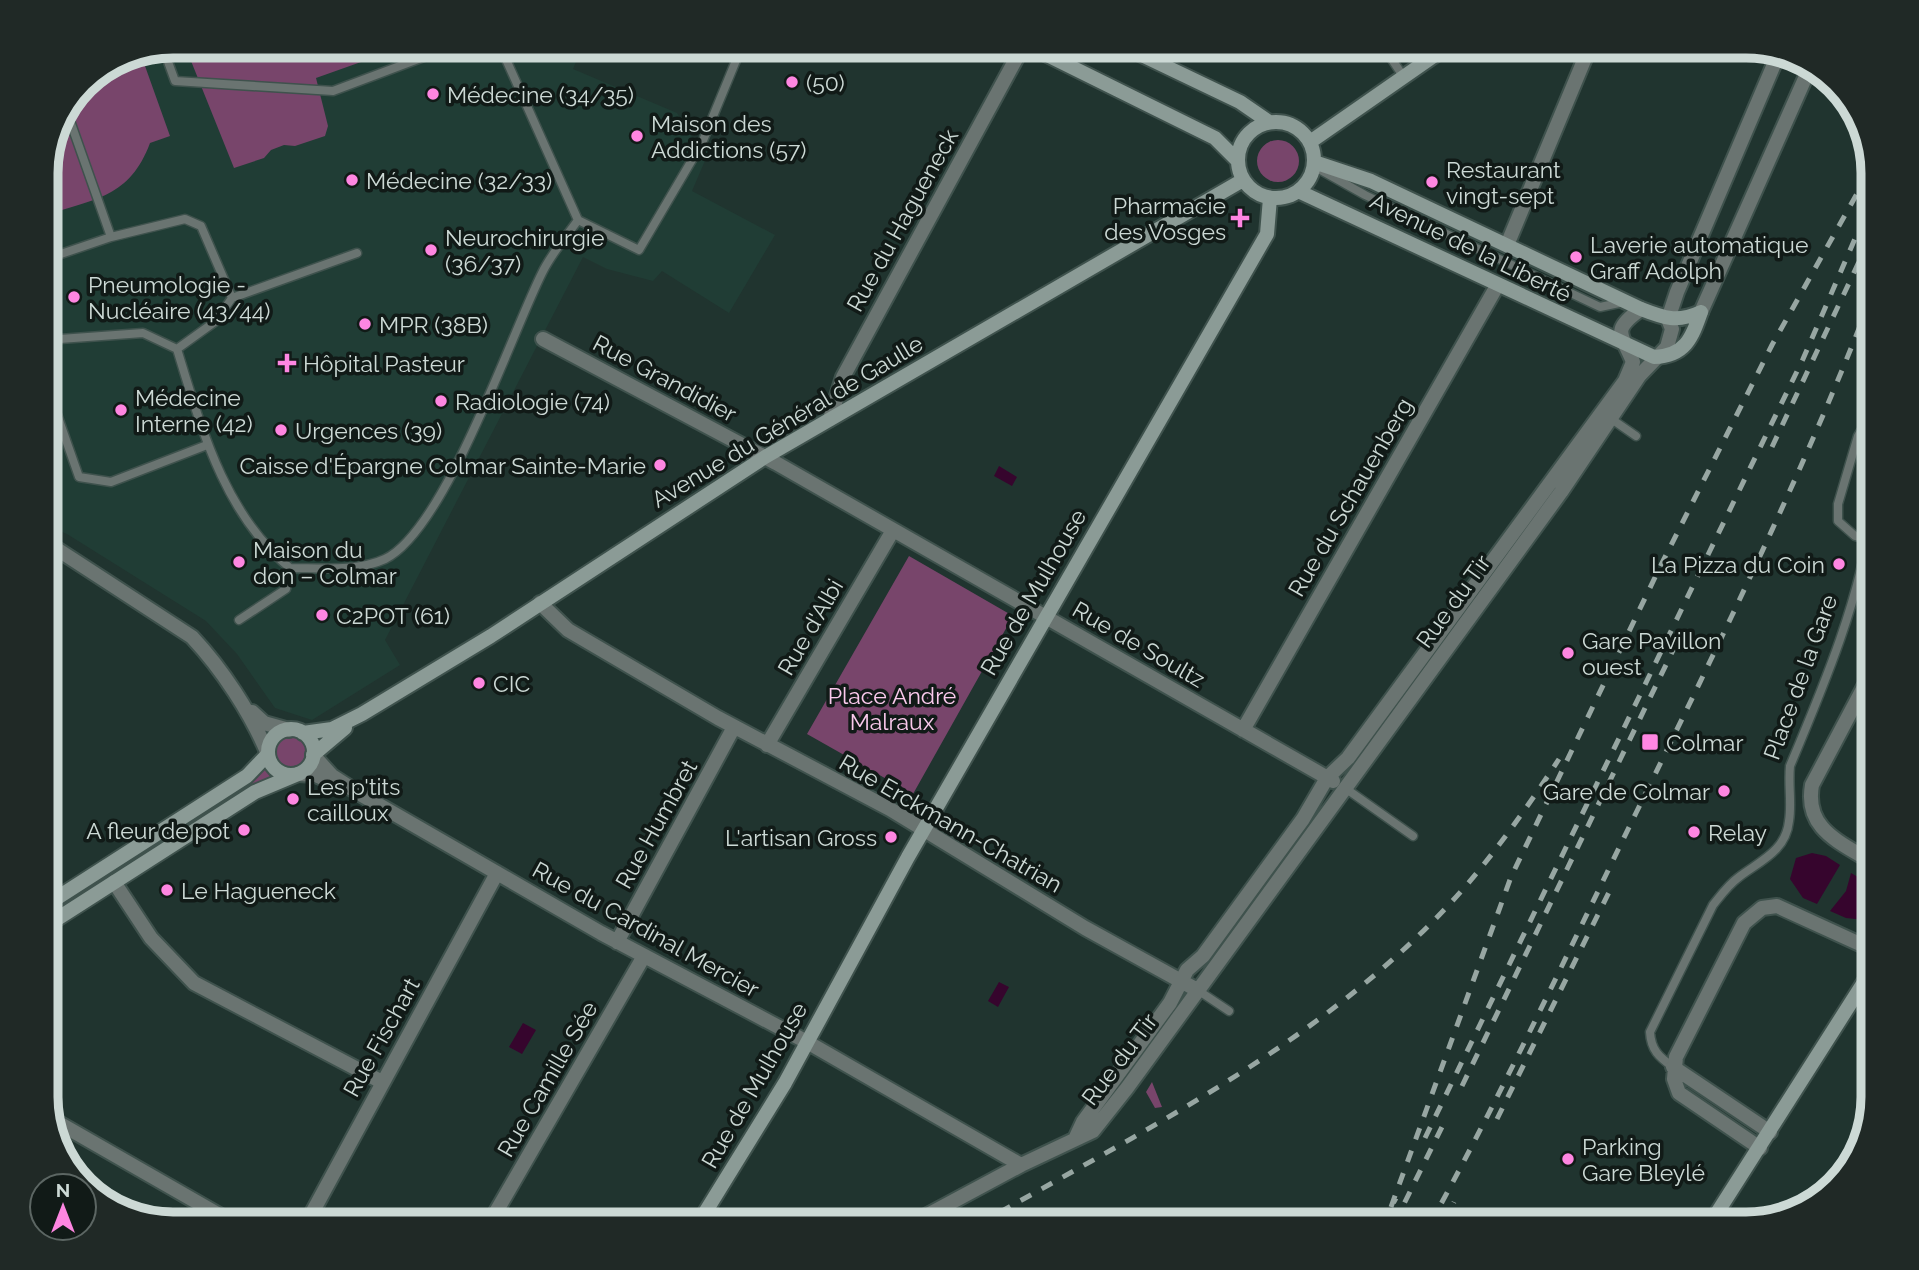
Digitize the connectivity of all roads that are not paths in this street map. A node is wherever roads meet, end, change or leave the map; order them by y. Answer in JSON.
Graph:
{"nodes":[{"id":1,"x":421,"y":58,"type":"edge"},
{"id":2,"x":505,"y":58,"type":"edge"},
{"id":3,"x":737,"y":58,"type":"edge"},
{"id":4,"x":1016,"y":58,"type":"edge"},
{"id":5,"x":1053,"y":58,"type":"edge"},
{"id":6,"x":1147,"y":58,"type":"edge"},
{"id":7,"x":1391,"y":58,"type":"edge"},
{"id":8,"x":1430,"y":58,"type":"edge"},
{"id":9,"x":1585,"y":58,"type":"edge"},
{"id":10,"x":167,"y":59,"type":"edge"},
{"id":11,"x":1775,"y":62,"type":"edge"},
{"id":12,"x":1806,"y":75,"type":"edge"},
{"id":13,"x":1403,"y":76,"type":"junction"},
{"id":14,"x":70,"y":122,"type":"edge"},
{"id":15,"x":1269,"y":122,"type":"junction"},
{"id":16,"x":1310,"y":142,"type":"junction"},
{"id":17,"x":1237,"y":160,"type":"junction"},
{"id":18,"x":1314,"y":164,"type":"junction"},
{"id":19,"x":1243,"y":180,"type":"junction"},
{"id":20,"x":1298,"y":191,"type":"junction"},
{"id":21,"x":1270,"y":198,"type":"junction"},
{"id":22,"x":578,"y":220,"type":"junction"},
{"id":23,"x":111,"y":237,"type":"junction"},
{"id":24,"x":1507,"y":246,"type":"junction"},
{"id":25,"x":357,"y":253,"type":"dead end"},
{"id":26,"x":58,"y":255,"type":"edge"},
{"id":27,"x":1497,"y":286,"type":"junction"},
{"id":28,"x":232,"y":298,"type":"junction"},
{"id":29,"x":1624,"y":302,"type":"junction"},
{"id":30,"x":1641,"y":309,"type":"junction"},
{"id":31,"x":1701,"y":312,"type":"junction"},
{"id":32,"x":1668,"y":319,"type":"junction"},
{"id":33,"x":58,"y":339,"type":"edge"},
{"id":34,"x":543,"y":339,"type":"dead end"},
{"id":35,"x":1623,"y":345,"type":"junction"},
{"id":36,"x":177,"y":349,"type":"junction"},
{"id":37,"x":1654,"y":357,"type":"junction"},
{"id":38,"x":58,"y":417,"type":"edge"},
{"id":39,"x":1610,"y":418,"type":"junction"},
{"id":40,"x":830,"y":419,"type":"junction"},
{"id":41,"x":1861,"y":431,"type":"edge"},
{"id":42,"x":1636,"y":436,"type":"dead end"},
{"id":43,"x":207,"y":444,"type":"junction"},
{"id":44,"x":765,"y":457,"type":"junction"},
{"id":45,"x":1555,"y":488,"type":"junction"},
{"id":46,"x":892,"y":532,"type":"junction"},
{"id":47,"x":1861,"y":536,"type":"edge"},
{"id":48,"x":58,"y":550,"type":"edge"},
{"id":49,"x":1861,"y":567,"type":"edge"},
{"id":50,"x":290,"y":568,"type":"junction"},
{"id":51,"x":1477,"y":595,"type":"junction"},
{"id":52,"x":540,"y":603,"type":"junction"},
{"id":53,"x":1044,"y":617,"type":"junction"},
{"id":54,"x":239,"y":620,"type":"dead end"},
{"id":55,"x":1861,"y":694,"type":"edge"},
{"id":56,"x":235,"y":697,"type":"junction"},
{"id":57,"x":362,"y":714,"type":"junction"},
{"id":58,"x":734,"y":727,"type":"junction"},
{"id":59,"x":1243,"y":730,"type":"junction"},
{"id":60,"x":296,"y":732,"type":"junction"},
{"id":61,"x":768,"y":745,"type":"junction"},
{"id":62,"x":268,"y":754,"type":"junction"},
{"id":63,"x":313,"y":755,"type":"junction"},
{"id":64,"x":298,"y":774,"type":"junction"},
{"id":65,"x":1327,"y":778,"type":"junction"},
{"id":66,"x":1345,"y":788,"type":"junction"},
{"id":67,"x":360,"y":794,"type":"junction"},
{"id":68,"x":924,"y":829,"type":"junction"},
{"id":69,"x":1413,"y":836,"type":"dead end"},
{"id":70,"x":1861,"y":855,"type":"edge"},
{"id":71,"x":497,"y":873,"type":"junction"},
{"id":72,"x":114,"y":882,"type":"junction"},
{"id":73,"x":58,"y":897,"type":"edge"},
{"id":74,"x":58,"y":918,"type":"edge"},
{"id":75,"x":617,"y":942,"type":"junction"},
{"id":76,"x":1861,"y":944,"type":"edge"},
{"id":77,"x":644,"y":956,"type":"junction"},
{"id":78,"x":1180,"y":981,"type":"junction"},
{"id":79,"x":1861,"y":988,"type":"edge"},
{"id":80,"x":1199,"y":991,"type":"junction"},
{"id":81,"x":1229,"y":1011,"type":"dead end"},
{"id":82,"x":807,"y":1042,"type":"junction"},
{"id":83,"x":1673,"y":1067,"type":"junction"},
{"id":84,"x":382,"y":1082,"type":"junction"},
{"id":85,"x":61,"y":1125,"type":"edge"},
{"id":86,"x":1770,"y":1132,"type":"junction"},
{"id":87,"x":1076,"y":1137,"type":"junction"},
{"id":88,"x":1760,"y":1148,"type":"junction"},
{"id":89,"x":1020,"y":1165,"type":"junction"},
{"id":90,"x":214,"y":1212,"type":"edge"},
{"id":91,"x":312,"y":1212,"type":"edge"},
{"id":92,"x":496,"y":1212,"type":"edge"},
{"id":93,"x":705,"y":1212,"type":"edge"},
{"id":94,"x":933,"y":1212,"type":"edge"},
{"id":95,"x":1718,"y":1212,"type":"edge"}],
"edges":[{"from":1,"to":10,"type":"lane"},
{"from":2,"to":22,"type":"lane"},
{"from":3,"to":22,"type":"lane"},
{"from":4,"to":40,"type":"street","name":"Rue du Hagueneck"},
{"from":5,"to":17,"type":"main road"},
{"from":6,"to":15,"type":"main road"},
{"from":7,"to":13,"type":"lane"},
{"from":8,"to":13,"type":"main road"},
{"from":9,"to":24,"type":"street"},
{"from":11,"to":32,"type":"street"},
{"from":12,"to":31,"type":"street"},
{"from":13,"to":16,"type":"main road"},
{"from":14,"to":23,"type":"lane"},
{"from":15,"to":16,"type":"main road"},
{"from":15,"to":17,"type":"main road"},
{"from":16,"to":18,"type":"main road"},
{"from":17,"to":19,"type":"main road"},
{"from":18,"to":20,"type":"main road"},
{"from":18,"to":24,"type":"main road","name":"Avenue de la Liberté"},
{"from":18,"to":29,"type":"lane"},
{"from":19,"to":21,"type":"main road"},
{"from":19,"to":40,"type":"main road","name":"Avenue du Général de Gaulle"},
{"from":20,"to":21,"type":"main road"},
{"from":20,"to":27,"type":"main road","name":"Avenue de la Liberté"},
{"from":21,"to":53,"type":"main road","name":"Rue de Mulhouse"},
{"from":22,"to":50,"type":"lane"},
{"from":23,"to":26,"type":"lane"},
{"from":23,"to":28,"type":"lane"},
{"from":24,"to":29,"type":"main road","name":"Avenue de la Liberté"},
{"from":25,"to":28,"type":"lane"},
{"from":27,"to":35,"type":"main road","name":"Avenue de la Liberté"},
{"from":27,"to":59,"type":"street","name":"Rue du Schauenberg"},
{"from":28,"to":36,"type":"lane"},
{"from":29,"to":30,"type":"main road","name":"Avenue de la Liberté"},
{"from":30,"to":32,"type":"main road","name":"Avenue de la Liberté"},
{"from":30,"to":35,"type":"street"},
{"from":31,"to":32,"type":"main road"},
{"from":31,"to":37,"type":"main road"},
{"from":32,"to":37,"type":"street"},
{"from":33,"to":36,"type":"lane"},
{"from":34,"to":44,"type":"street","name":"Rue Grandidier"},
{"from":35,"to":37,"type":"main road","name":"Avenue de la Liberté"},
{"from":35,"to":45,"type":"street","name":"Rue du Tir"},
{"from":36,"to":43,"type":"lane"},
{"from":37,"to":39,"type":"street","name":"Rue du Tir"},
{"from":38,"to":43,"type":"lane"},
{"from":39,"to":42,"type":"lane"},
{"from":39,"to":45,"type":"street","name":"Rue du Tir"},
{"from":40,"to":44,"type":"main road","name":"Avenue du Général de Gaulle"},
{"from":41,"to":47,"type":"lane"},
{"from":43,"to":50,"type":"lane"},
{"from":44,"to":46,"type":"street","name":"Rue de Soultz"},
{"from":44,"to":52,"type":"main road","name":"Avenue du Général de Gaulle"},
{"from":45,"to":51,"type":"street","name":"Rue du Tir"},
{"from":46,"to":53,"type":"street","name":"Rue de Soultz"},
{"from":46,"to":61,"type":"street","name":"Rue d'Albi"},
{"from":48,"to":56,"type":"street"},
{"from":49,"to":83,"type":"lane","name":"Place de la Gare"},
{"from":50,"to":54,"type":"lane"},
{"from":51,"to":65,"type":"street","name":"Rue du Tir"},
{"from":51,"to":66,"type":"street","name":"Rue du Tir"},
{"from":52,"to":57,"type":"main road","name":"Avenue du Général de Gaulle"},
{"from":52,"to":58,"type":"street","name":"Rue Erckmann-Chatrian"},
{"from":53,"to":59,"type":"street","name":"Rue de Soultz"},
{"from":53,"to":68,"type":"main road","name":"Rue de Mulhouse"},
{"from":55,"to":70,"type":"street"},
{"from":56,"to":60,"type":"street"},
{"from":56,"to":62,"type":"street"},
{"from":57,"to":60,"type":"main road","name":"Avenue du Général de Gaulle"},
{"from":57,"to":63,"type":"main road","name":"Avenue du Général de Gaulle"},
{"from":58,"to":61,"type":"street","name":"Rue Erckmann-Chatrian"},
{"from":58,"to":75,"type":"street","name":"Rue Humbret"},
{"from":59,"to":65,"type":"street","name":"Rue de Soultz"},
{"from":60,"to":62,"type":"main road"},
{"from":60,"to":63,"type":"main road"},
{"from":61,"to":68,"type":"street","name":"Rue Erckmann-Chatrian"},
{"from":62,"to":64,"type":"main road"},
{"from":62,"to":73,"type":"main road"},
{"from":63,"to":64,"type":"main road"},
{"from":63,"to":67,"type":"street","name":"Rue du Cardinal Mercier"},
{"from":64,"to":67,"type":"street","name":"Rue du Cardinal Mercier"},
{"from":64,"to":72,"type":"main road"},
{"from":65,"to":66,"type":"street","name":"Rue de Soultz"},
{"from":65,"to":78,"type":"street","name":"Rue du Tir"},
{"from":66,"to":69,"type":"lane"},
{"from":66,"to":80,"type":"street","name":"Rue du Tir"},
{"from":67,"to":71,"type":"street","name":"Rue du Cardinal Mercier"},
{"from":68,"to":78,"type":"street","name":"Rue Erckmann-Chatrian"},
{"from":68,"to":82,"type":"main road","name":"Rue de Mulhouse"},
{"from":71,"to":75,"type":"street","name":"Rue du Cardinal Mercier"},
{"from":71,"to":84,"type":"street","name":"Rue Fischart"},
{"from":72,"to":74,"type":"main road"},
{"from":72,"to":84,"type":"street"},
{"from":75,"to":77,"type":"street","name":"Rue du Cardinal Mercier"},
{"from":76,"to":83,"type":"street"},
{"from":77,"to":82,"type":"street","name":"Rue du Cardinal Mercier"},
{"from":77,"to":92,"type":"street","name":"Rue Camille Sée"},
{"from":78,"to":80,"type":"street","name":"Rue Erckmann-Chatrian"},
{"from":78,"to":87,"type":"street","name":"Rue du Tir"},
{"from":79,"to":86,"type":"main road"},
{"from":80,"to":81,"type":"lane"},
{"from":80,"to":87,"type":"street","name":"Rue du Tir"},
{"from":82,"to":89,"type":"street","name":"Rue du Cardinal Mercier"},
{"from":82,"to":93,"type":"main road","name":"Rue de Mulhouse"},
{"from":83,"to":86,"type":"street","name":"Place de la Gare"},
{"from":83,"to":88,"type":"street"},
{"from":84,"to":91,"type":"street","name":"Rue Fischart"},
{"from":85,"to":90,"type":"street"},
{"from":86,"to":88,"type":"main road"},
{"from":87,"to":89,"type":"street","name":"Rue du Tir"},
{"from":88,"to":95,"type":"main road"},
{"from":89,"to":94,"type":"street","name":"Rue du Tir"}]}
